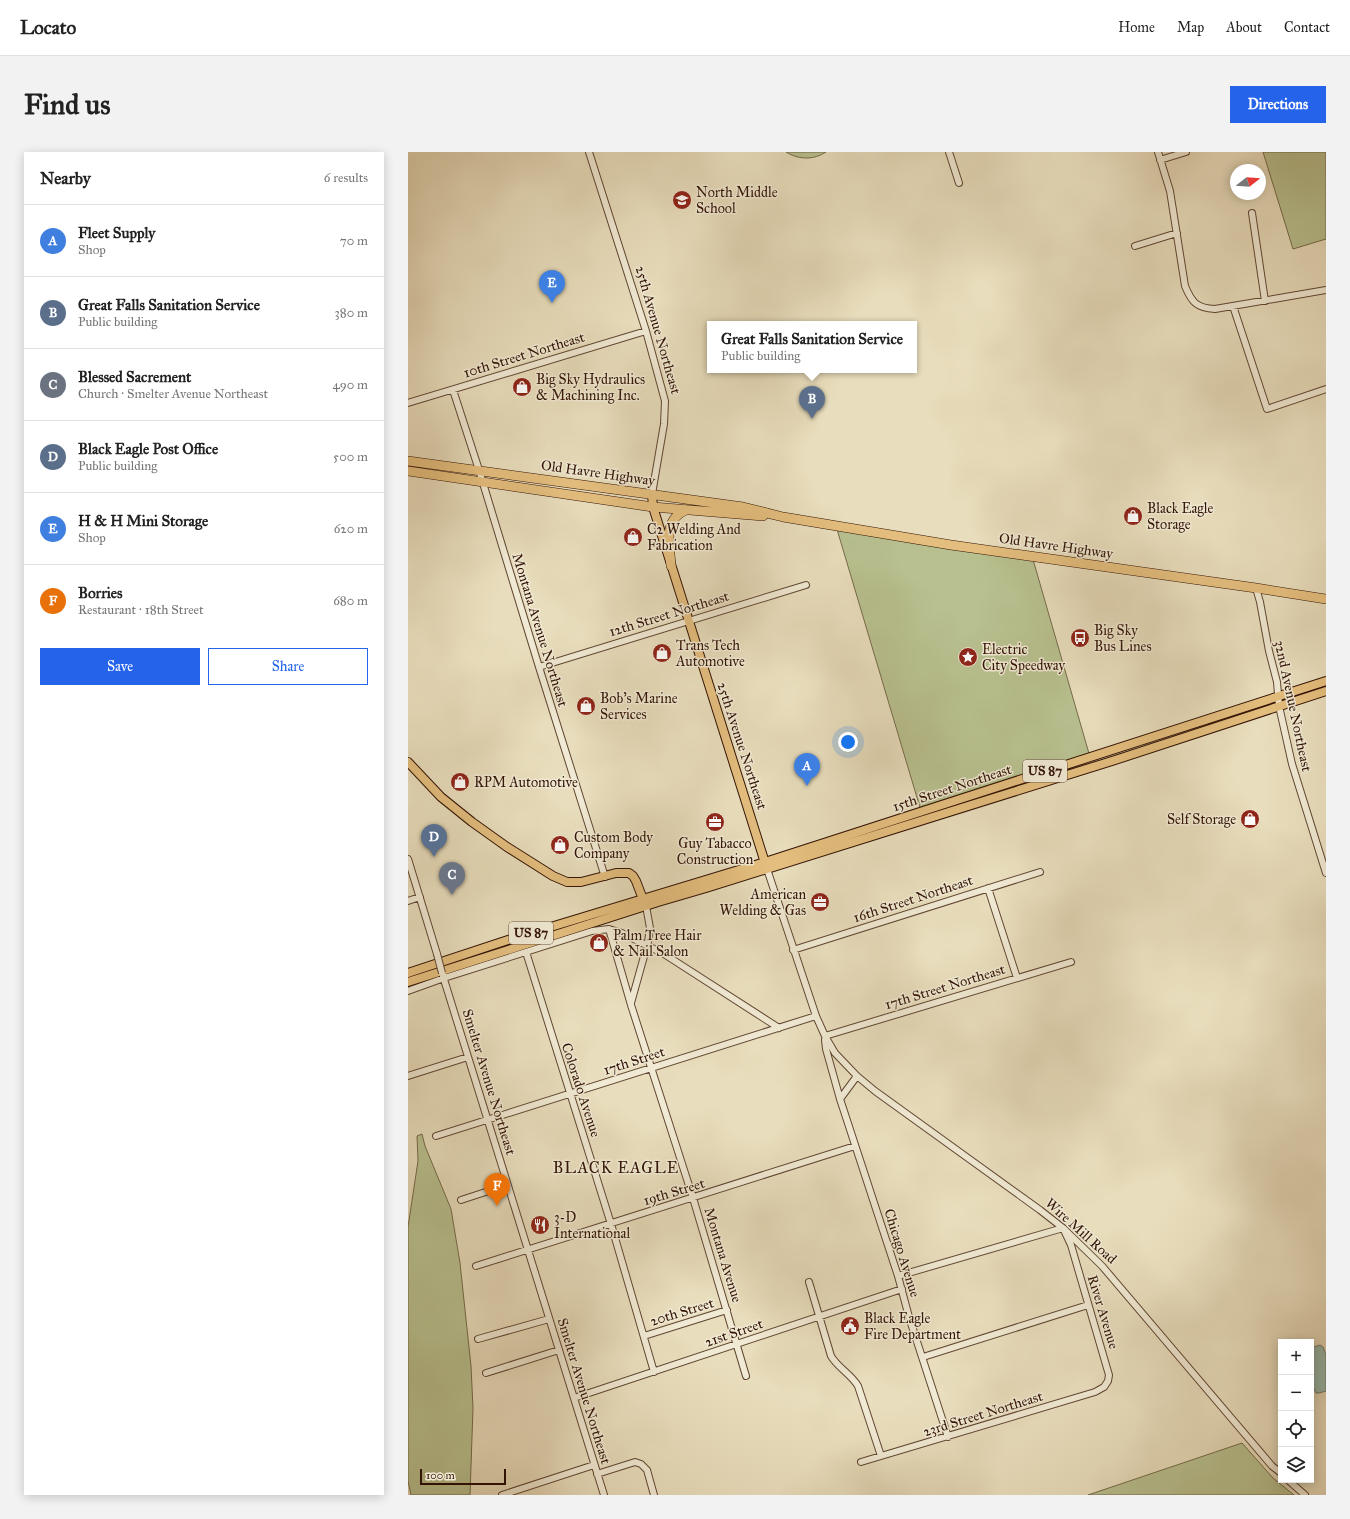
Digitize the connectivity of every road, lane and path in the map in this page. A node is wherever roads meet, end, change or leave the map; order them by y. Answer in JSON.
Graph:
{"nodes":[{"id":1,"x":589,"y":152,"type":"edge"},
{"id":2,"x":949,"y":152,"type":"edge"},
{"id":3,"x":1158,"y":152,"type":"edge"},
{"id":4,"x":1186,"y":152,"type":"edge"},
{"id":5,"x":1160,"y":160,"type":"junction"},
{"id":6,"x":959,"y":183,"type":"dead end"},
{"id":7,"x":1252,"y":213,"type":"dead end"},
{"id":8,"x":1177,"y":233,"type":"junction"},
{"id":9,"x":1135,"y":246,"type":"dead end"},
{"id":10,"x":1326,"y":290,"type":"edge"},
{"id":11,"x":1265,"y":301,"type":"junction"},
{"id":12,"x":1233,"y":306,"type":"junction"},
{"id":13,"x":646,"y":331,"type":"junction"},
{"id":14,"x":1326,"y":389,"type":"edge"},
{"id":15,"x":453,"y":390,"type":"junction"},
{"id":16,"x":408,"y":403,"type":"edge"},
{"id":17,"x":408,"y":461,"type":"edge"},
{"id":18,"x":479,"y":470,"type":"junction"},
{"id":19,"x":408,"y":471,"type":"edge"},
{"id":20,"x":482,"y":481,"type":"junction"},
{"id":21,"x":652,"y":494,"type":"junction"},
{"id":22,"x":653,"y":507,"type":"junction"},
{"id":23,"x":686,"y":510,"type":"junction"},
{"id":24,"x":783,"y":517,"type":"junction"},
{"id":25,"x":671,"y":566,"type":"junction"},
{"id":26,"x":806,"y":585,"type":"dead end"},
{"id":27,"x":1256,"y":588,"type":"junction"},
{"id":28,"x":1326,"y":599,"type":"edge"},
{"id":29,"x":688,"y":620,"type":"junction"},
{"id":30,"x":539,"y":667,"type":"junction"},
{"id":31,"x":1326,"y":681,"type":"edge"},
{"id":32,"x":1326,"y":691,"type":"edge"},
{"id":33,"x":1278,"y":697,"type":"junction"},
{"id":34,"x":1279,"y":706,"type":"junction"},
{"id":35,"x":408,"y":762,"type":"edge"},
{"id":36,"x":408,"y":859,"type":"edge"},
{"id":37,"x":766,"y":865,"type":"junction"},
{"id":38,"x":1040,"y":872,"type":"dead end"},
{"id":39,"x":1326,"y":873,"type":"edge"},
{"id":40,"x":605,"y":877,"type":"junction"},
{"id":41,"x":988,"y":888,"type":"junction"},
{"id":42,"x":420,"y":897,"type":"junction"},
{"id":43,"x":408,"y":901,"type":"edge"},
{"id":44,"x":644,"y":902,"type":"junction"},
{"id":45,"x":608,"y":929,"type":"junction"},
{"id":46,"x":647,"y":946,"type":"junction"},
{"id":47,"x":793,"y":950,"type":"junction"},
{"id":48,"x":526,"y":952,"type":"junction"},
{"id":49,"x":1071,"y":962,"type":"dead end"},
{"id":50,"x":408,"y":973,"type":"edge"},
{"id":51,"x":443,"y":975,"type":"junction"},
{"id":52,"x":1017,"y":978,"type":"junction"},
{"id":53,"x":408,"y":982,"type":"edge"},
{"id":54,"x":408,"y":991,"type":"edge"},
{"id":55,"x":631,"y":1005,"type":"junction"},
{"id":56,"x":816,"y":1016,"type":"junction"},
{"id":57,"x":779,"y":1028,"type":"junction"},
{"id":58,"x":825,"y":1036,"type":"junction"},
{"id":59,"x":829,"y":1044,"type":"joint"},
{"id":60,"x":468,"y":1057,"type":"junction"},
{"id":61,"x":652,"y":1068,"type":"junction"},
{"id":62,"x":408,"y":1076,"type":"edge"},
{"id":63,"x":857,"y":1076,"type":"junction"},
{"id":64,"x":570,"y":1094,"type":"junction"},
{"id":65,"x":840,"y":1099,"type":"junction"},
{"id":66,"x":488,"y":1120,"type":"junction"},
{"id":67,"x":436,"y":1136,"type":"dead end"},
{"id":68,"x":855,"y":1146,"type":"junction"},
{"id":69,"x":507,"y":1185,"type":"junction"},
{"id":70,"x":693,"y":1198,"type":"junction"},
{"id":71,"x":462,"y":1200,"type":"dead end"},
{"id":72,"x":611,"y":1224,"type":"junction"},
{"id":73,"x":1062,"y":1228,"type":"junction"},
{"id":74,"x":528,"y":1250,"type":"junction"},
{"id":75,"x":476,"y":1266,"type":"dead end"},
{"id":76,"x":898,"y":1276,"type":"junction"},
{"id":77,"x":809,"y":1282,"type":"dead end"},
{"id":78,"x":902,"y":1289,"type":"junction"},
{"id":79,"x":1088,"y":1305,"type":"junction"},
{"id":80,"x":727,"y":1310,"type":"junction"},
{"id":81,"x":819,"y":1317,"type":"junction"},
{"id":82,"x":549,"y":1319,"type":"junction"},
{"id":83,"x":644,"y":1336,"type":"junction"},
{"id":84,"x":478,"y":1339,"type":"dead end"},
{"id":85,"x":736,"y":1345,"type":"junction"},
{"id":86,"x":559,"y":1350,"type":"junction"},
{"id":87,"x":923,"y":1357,"type":"junction"},
{"id":88,"x":654,"y":1372,"type":"junction"},
{"id":89,"x":486,"y":1373,"type":"dead end"},
{"id":90,"x":746,"y":1376,"type":"dead end"},
{"id":91,"x":1108,"y":1381,"type":"joint"},
{"id":92,"x":574,"y":1398,"type":"junction"},
{"id":93,"x":948,"y":1437,"type":"junction"},
{"id":94,"x":881,"y":1456,"type":"junction"},
{"id":95,"x":861,"y":1462,"type":"dead end"},
{"id":96,"x":594,"y":1465,"type":"junction"},
{"id":97,"x":1278,"y":1471,"type":"edge"},
{"id":98,"x":597,"y":1474,"type":"junction"},
{"id":99,"x":1291,"y":1483,"type":"edge"},
{"id":100,"x":502,"y":1495,"type":"edge"},
{"id":101,"x":604,"y":1495,"type":"edge"},
{"id":102,"x":654,"y":1495,"type":"edge"},
{"id":103,"x":1305,"y":1495,"type":"edge"}],
"edges":[{"from":1,"to":13,"type":"street","name":"25th Avenue Northeast"},
{"from":2,"to":6,"type":"street"},
{"from":3,"to":5,"type":"street"},
{"from":4,"to":5,"type":"street"},
{"from":5,"to":8,"type":"street"},
{"from":7,"to":11,"type":"street"},
{"from":8,"to":9,"type":"street"},
{"from":8,"to":12,"type":"street"},
{"from":10,"to":11,"type":"street"},
{"from":11,"to":12,"type":"street"},
{"from":12,"to":14,"type":"street"},
{"from":13,"to":15,"type":"street","name":"10th Street Northeast"},
{"from":13,"to":21,"type":"street","name":"25th Avenue Northeast"},
{"from":15,"to":16,"type":"street","name":"10th Street Northeast"},
{"from":15,"to":18,"type":"street","name":"Montana Avenue Northeast"},
{"from":17,"to":18,"type":"highway","name":"Old Havre Highway"},
{"from":18,"to":20,"type":"street","name":"Montana Avenue Northeast"},
{"from":18,"to":21,"type":"highway","name":"Old Havre Highway"},
{"from":19,"to":20,"type":"highway","name":"Old Havre Highway"},
{"from":20,"to":22,"type":"highway","name":"Old Havre Highway"},
{"from":20,"to":30,"type":"street","name":"Montana Avenue Northeast"},
{"from":21,"to":22,"type":"main road","name":"25th Avenue Northeast"},
{"from":21,"to":24,"type":"highway","name":"Old Havre Highway"},
{"from":22,"to":23,"type":"highway","name":"Old Havre Highway"},
{"from":22,"to":25,"type":"main road","name":"25th Avenue Northeast"},
{"from":23,"to":24,"type":"highway","name":"Old Havre Highway"},
{"from":23,"to":25,"type":"highway"},
{"from":24,"to":27,"type":"highway","name":"Old Havre Highway"},
{"from":25,"to":29,"type":"main road","name":"25th Avenue Northeast"},
{"from":26,"to":29,"type":"street","name":"12th Street Northeast"},
{"from":27,"to":28,"type":"highway","name":"Old Havre Highway"},
{"from":27,"to":33,"type":"street","name":"32nd Avenue Northeast"},
{"from":29,"to":30,"type":"street","name":"12th Street Northeast"},
{"from":29,"to":37,"type":"main road","name":"25th Avenue Northeast"},
{"from":30,"to":40,"type":"street","name":"Montana Avenue Northeast"},
{"from":31,"to":33,"type":"main road","name":"15th Street Northeast","number":"US 87"},
{"from":32,"to":34,"type":"main road","name":"15th Street Northeast","number":"US 87"},
{"from":33,"to":34,"type":"street","name":"32nd Avenue Northeast"},
{"from":33,"to":37,"type":"main road","name":"15th Street Northeast","number":"US 87"},
{"from":34,"to":37,"type":"main road","name":"15th Street Northeast","number":"US 87"},
{"from":34,"to":39,"type":"street","name":"32nd Avenue Northeast"},
{"from":35,"to":40,"type":"main road"},
{"from":36,"to":42,"type":"street","name":"Smelter Avenue Northeast"},
{"from":37,"to":44,"type":"main road","name":"15th Street Northeast","number":"US 87"},
{"from":37,"to":47,"type":"street","name":"25th Avenue Northeast"},
{"from":38,"to":41,"type":"street","name":"16th Street Northeast"},
{"from":40,"to":44,"type":"main road"},
{"from":41,"to":47,"type":"street","name":"16th Street Northeast"},
{"from":41,"to":52,"type":"street"},
{"from":42,"to":43,"type":"street"},
{"from":42,"to":51,"type":"street","name":"Smelter Avenue Northeast","bridge":true},
{"from":44,"to":46,"type":"street"},
{"from":44,"to":50,"type":"main road","number":"US 87"},
{"from":44,"to":53,"type":"main road","number":"US 87"},
{"from":45,"to":46,"type":"street"},
{"from":45,"to":48,"type":"street"},
{"from":45,"to":55,"type":"street","name":"Montana Avenue"},
{"from":46,"to":55,"type":"street"},
{"from":46,"to":57,"type":"street"},
{"from":47,"to":56,"type":"street","name":"25th Avenue Northeast"},
{"from":48,"to":51,"type":"street"},
{"from":48,"to":64,"type":"street","name":"Colorado Avenue"},
{"from":49,"to":52,"type":"street","name":"17th Street Northeast"},
{"from":51,"to":54,"type":"street"},
{"from":51,"to":60,"type":"street","name":"Smelter Avenue Northeast"},
{"from":52,"to":58,"type":"street","name":"17th Street Northeast"},
{"from":55,"to":61,"type":"street","name":"Montana Avenue"},
{"from":56,"to":57,"type":"street","name":"17th Street"},
{"from":56,"to":58,"type":"street","name":"25th Avenue Northeast"},
{"from":57,"to":61,"type":"street","name":"17th Street"},
{"from":58,"to":59,"type":"street","name":"25th Avenue Northeast"},
{"from":58,"to":65,"type":"street","name":"Chicago Avenue"},
{"from":59,"to":63,"type":"street","name":"Wire Mill Road"},
{"from":60,"to":62,"type":"street"},
{"from":60,"to":66,"type":"street","name":"Smelter Avenue Northeast"},
{"from":61,"to":64,"type":"street","name":"17th Street"},
{"from":61,"to":70,"type":"street","name":"Montana Avenue"},
{"from":63,"to":65,"type":"street"},
{"from":63,"to":73,"type":"street","name":"Wire Mill Road"},
{"from":64,"to":66,"type":"street","name":"17th Street"},
{"from":64,"to":72,"type":"street","name":"Colorado Avenue"},
{"from":65,"to":68,"type":"street","name":"Chicago Avenue"},
{"from":66,"to":67,"type":"street","name":"17th Street"},
{"from":66,"to":69,"type":"street","name":"Smelter Avenue Northeast"},
{"from":68,"to":70,"type":"street","name":"19th Street"},
{"from":68,"to":76,"type":"street","name":"Chicago Avenue"},
{"from":69,"to":71,"type":"street"},
{"from":69,"to":74,"type":"street","name":"Smelter Avenue Northeast"},
{"from":70,"to":72,"type":"street","name":"19th Street"},
{"from":70,"to":80,"type":"street","name":"Montana Avenue"},
{"from":72,"to":74,"type":"street","name":"19th Street"},
{"from":72,"to":83,"type":"street","name":"Colorado Avenue"},
{"from":73,"to":76,"type":"street"},
{"from":73,"to":79,"type":"street","name":"River Avenue"},
{"from":73,"to":97,"type":"street","name":"Wire Mill Road"},
{"from":74,"to":75,"type":"street","name":"19th Street"},
{"from":74,"to":82,"type":"street","name":"Smelter Avenue Northeast"},
{"from":76,"to":78,"type":"street","name":"Chicago Avenue"},
{"from":77,"to":81,"type":"street"},
{"from":78,"to":81,"type":"street","name":"21st Street"},
{"from":78,"to":87,"type":"street","name":"Chicago Avenue"},
{"from":79,"to":87,"type":"street"},
{"from":79,"to":91,"type":"street","name":"River Avenue"},
{"from":80,"to":83,"type":"street","name":"20th Street"},
{"from":80,"to":85,"type":"street","name":"Montana Avenue"},
{"from":81,"to":85,"type":"street","name":"21st Street"},
{"from":81,"to":94,"type":"street"},
{"from":82,"to":84,"type":"street"},
{"from":82,"to":86,"type":"street","name":"Smelter Avenue Northeast"},
{"from":83,"to":88,"type":"street","name":"Colorado Avenue"},
{"from":85,"to":88,"type":"street","name":"21st Street"},
{"from":85,"to":90,"type":"street","name":"Montana Avenue"},
{"from":86,"to":89,"type":"street"},
{"from":86,"to":92,"type":"street","name":"Smelter Avenue Northeast"},
{"from":87,"to":93,"type":"street","name":"Chicago Avenue"},
{"from":88,"to":92,"type":"street","name":"21st Street"},
{"from":91,"to":93,"type":"street","name":"23rd Street Northeast"},
{"from":92,"to":96,"type":"street","name":"Smelter Avenue Northeast"},
{"from":93,"to":94,"type":"street","name":"23rd Street Northeast"},
{"from":94,"to":95,"type":"street","name":"23rd Street Northeast"},
{"from":96,"to":98,"type":"street","name":"Smelter Avenue Northeast"},
{"from":96,"to":100,"type":"street"},
{"from":98,"to":101,"type":"street","name":"Smelter Avenue Northeast"},
{"from":98,"to":102,"type":"street"},
{"from":99,"to":103,"type":"street"}]}
